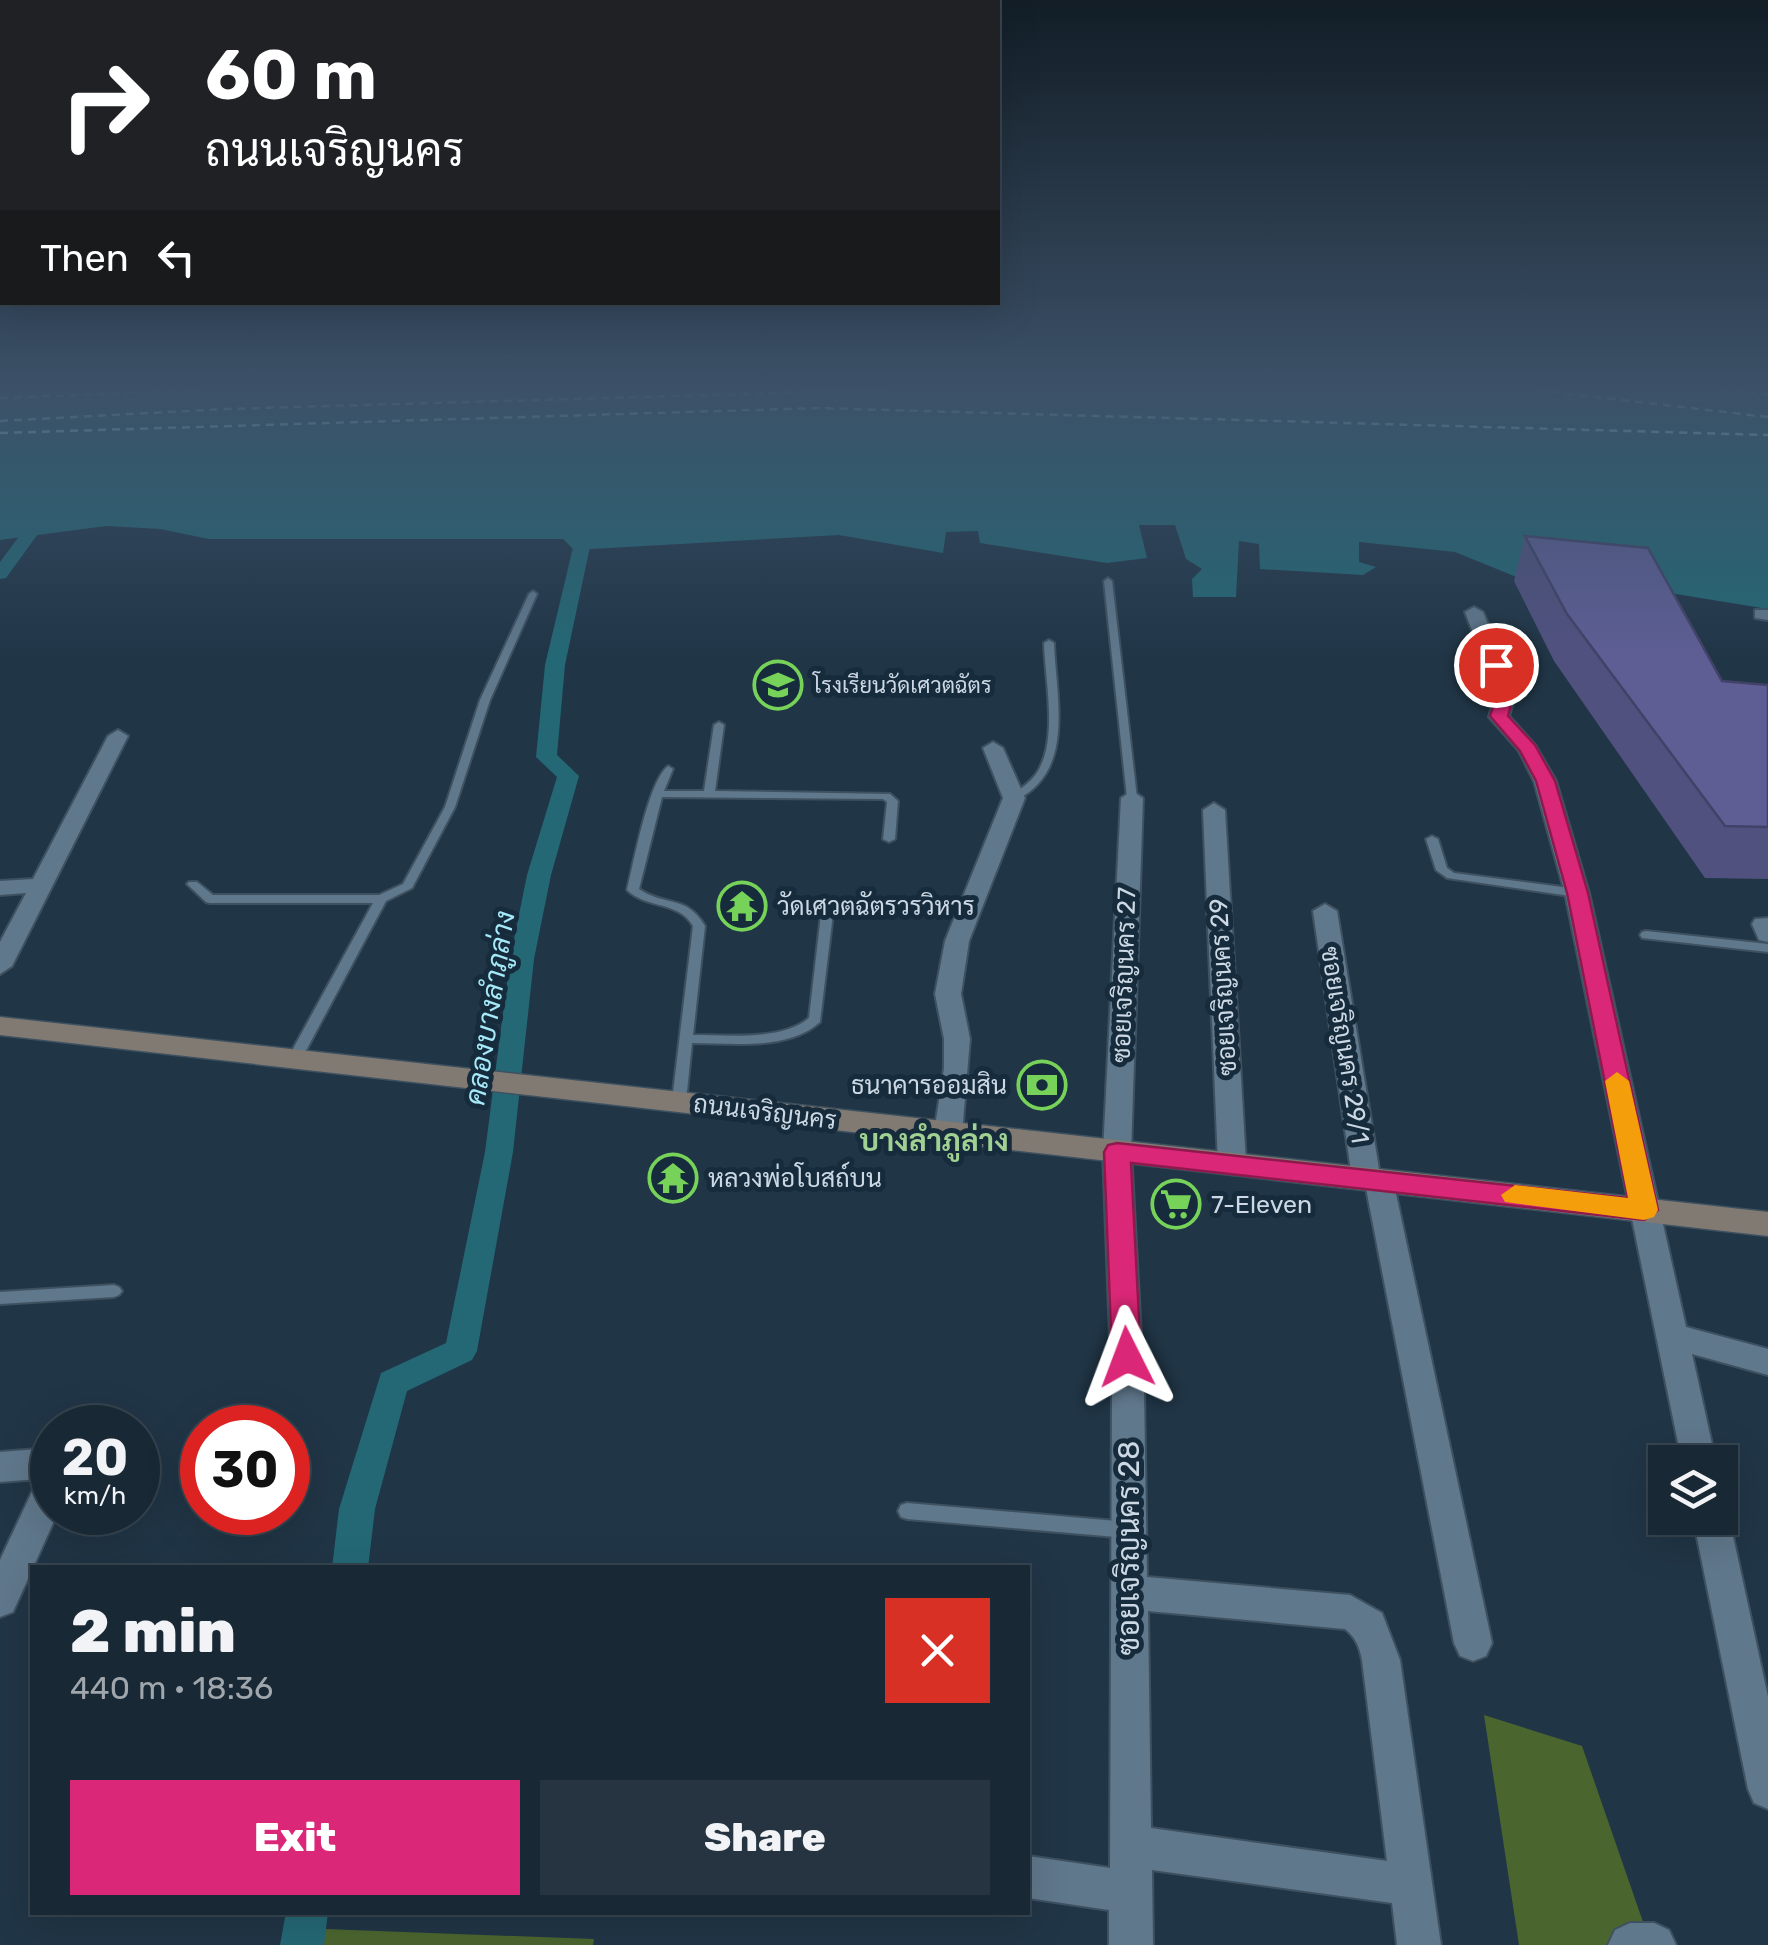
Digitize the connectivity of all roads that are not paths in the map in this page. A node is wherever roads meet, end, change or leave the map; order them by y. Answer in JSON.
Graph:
{"nodes":[{"id":1,"x":1108,"y":580,"type":"dead end"},
{"id":2,"x":533,"y":594,"type":"dead end"},
{"id":3,"x":1474,"y":612,"type":"dead end"},
{"id":4,"x":1049,"y":643,"type":"dead end"},
{"id":5,"x":719,"y":725,"type":"dead end"},
{"id":6,"x":118,"y":736,"type":"dead end"},
{"id":7,"x":993,"y":748,"type":"dead end"},
{"id":8,"x":668,"y":769,"type":"dead end"},
{"id":9,"x":657,"y":794,"type":"junction"},
{"id":10,"x":709,"y":794,"type":"junction"},
{"id":11,"x":1014,"y":798,"type":"junction"},
{"id":12,"x":1132,"y":798,"type":"joint"},
{"id":13,"x":1214,"y":810,"type":"dead end"},
{"id":14,"x":890,"y":839,"type":"dead end"},
{"id":15,"x":1432,"y":839,"type":"dead end"},
{"id":16,"x":193,"y":884,"type":"dead end"},
{"id":17,"x":41,"y":885,"type":"junction"},
{"id":18,"x":0,"y":888,"type":"edge"},
{"id":19,"x":1577,"y":893,"type":"junction"},
{"id":20,"x":381,"y":899,"type":"junction"},
{"id":21,"x":1325,"y":912,"type":"dead end"},
{"id":22,"x":827,"y":914,"type":"dead end"},
{"id":23,"x":1767,"y":932,"type":"edge"},
{"id":24,"x":1646,"y":935,"type":"dead end"},
{"id":25,"x":0,"y":966,"type":"edge"},
{"id":26,"x":0,"y":1026,"type":"edge"},
{"id":27,"x":686,"y":1039,"type":"junction"},
{"id":28,"x":296,"y":1058,"type":"junction"},
{"id":29,"x":679,"y":1101,"type":"junction"},
{"id":30,"x":948,"y":1133,"type":"junction"},
{"id":31,"x":1117,"y":1152,"type":"junction"},
{"id":32,"x":1232,"y":1163,"type":"junction"},
{"id":33,"x":1372,"y":1179,"type":"junction"},
{"id":34,"x":1644,"y":1210,"type":"junction"},
{"id":35,"x":1768,"y":1224,"type":"edge"},
{"id":36,"x":114,"y":1292,"type":"dead end"},
{"id":37,"x":0,"y":1298,"type":"edge"},
{"id":38,"x":1673,"y":1336,"type":"junction"},
{"id":39,"x":1768,"y":1362,"type":"edge"},
{"id":40,"x":1696,"y":1445,"type":"edge"},
{"id":41,"x":30,"y":1465,"type":"edge"},
{"id":42,"x":0,"y":1467,"type":"edge"},
{"id":43,"x":907,"y":1510,"type":"dead end"},
{"id":44,"x":1128,"y":1530,"type":"junction"},
{"id":45,"x":30,"y":1534,"type":"edge"},
{"id":46,"x":1715,"y":1535,"type":"edge"},
{"id":47,"x":1128,"y":1592,"type":"junction"},
{"id":48,"x":0,"y":1600,"type":"edge"},
{"id":49,"x":1474,"y":1643,"type":"dead end"},
{"id":50,"x":1767,"y":1781,"type":"edge"},
{"id":51,"x":1768,"y":1789,"type":"edge"},
{"id":52,"x":1131,"y":1846,"type":"junction"},
{"id":53,"x":1030,"y":1877,"type":"edge"},
{"id":54,"x":1411,"y":1885,"type":"junction"},
{"id":55,"x":1131,"y":1892,"type":"junction"},
{"id":56,"x":1131,"y":1945,"type":"edge"},
{"id":57,"x":1419,"y":1945,"type":"edge"},
{"id":58,"x":1630,"y":1945,"type":"edge"},
{"id":59,"x":1654,"y":1945,"type":"edge"}],
"edges":[{"from":1,"to":12,"type":"lane"},
{"from":2,"to":20,"type":"lane"},
{"from":3,"to":19,"type":"street"},
{"from":4,"to":11,"type":"lane"},
{"from":5,"to":10,"type":"lane"},
{"from":6,"to":17,"type":"street"},
{"from":7,"to":11,"type":"street"},
{"from":8,"to":9,"type":"lane"},
{"from":9,"to":10,"type":"lane"},
{"from":9,"to":27,"type":"lane"},
{"from":10,"to":14,"type":"lane"},
{"from":11,"to":30,"type":"street"},
{"from":12,"to":31,"type":"street","name":"ซอยเจริญนคร 27"},
{"from":13,"to":32,"type":"street","name":"ซอยเจริญนคร 29"},
{"from":15,"to":19,"type":"lane"},
{"from":16,"to":20,"type":"lane"},
{"from":17,"to":18,"type":"street"},
{"from":17,"to":25,"type":"street"},
{"from":19,"to":34,"type":"street"},
{"from":20,"to":28,"type":"lane"},
{"from":21,"to":33,"type":"street","name":"ซอยเจริญนคร 29/1"},
{"from":22,"to":27,"type":"lane"},
{"from":23,"to":24,"type":"lane"},
{"from":26,"to":28,"type":"main road","name":"ถนนเจริญนคร"},
{"from":27,"to":29,"type":"lane"},
{"from":28,"to":29,"type":"main road","name":"ถนนเจริญนคร"},
{"from":29,"to":30,"type":"main road","name":"ถนนเจริญนคร"},
{"from":30,"to":31,"type":"main road","name":"ถนนเจริญนคร"},
{"from":31,"to":32,"type":"main road","name":"ถนนเจริญนคร"},
{"from":31,"to":44,"type":"street","name":"ซอยเจริญนคร 28"},
{"from":32,"to":33,"type":"main road","name":"ถนนเจริญนคร"},
{"from":33,"to":34,"type":"main road","name":"ถนนเจริญนคร"},
{"from":33,"to":49,"type":"street","name":"ซอยเจริญนคร 29/1"},
{"from":34,"to":35,"type":"main road","name":"ถนนเจริญนคร"},
{"from":34,"to":38,"type":"street"},
{"from":36,"to":37,"type":"lane"},
{"from":38,"to":39,"type":"street"},
{"from":38,"to":40,"type":"street"},
{"from":41,"to":42,"type":"street"},
{"from":43,"to":44,"type":"lane"},
{"from":44,"to":47,"type":"street","name":"ซอยเจริญนคร 28"},
{"from":45,"to":48,"type":"street"},
{"from":46,"to":50,"type":"street"},
{"from":47,"to":52,"type":"street","name":"ซอยเจริญนคร 28"},
{"from":47,"to":54,"type":"street"},
{"from":50,"to":51,"type":"street"},
{"from":52,"to":54,"type":"street"},
{"from":52,"to":55,"type":"street","name":"ซอยเจริญนคร 28"},
{"from":53,"to":55,"type":"street"},
{"from":54,"to":57,"type":"street"},
{"from":55,"to":56,"type":"street","name":"ซอยเจริญนคร 28"},
{"from":58,"to":59,"type":"street"}]}
